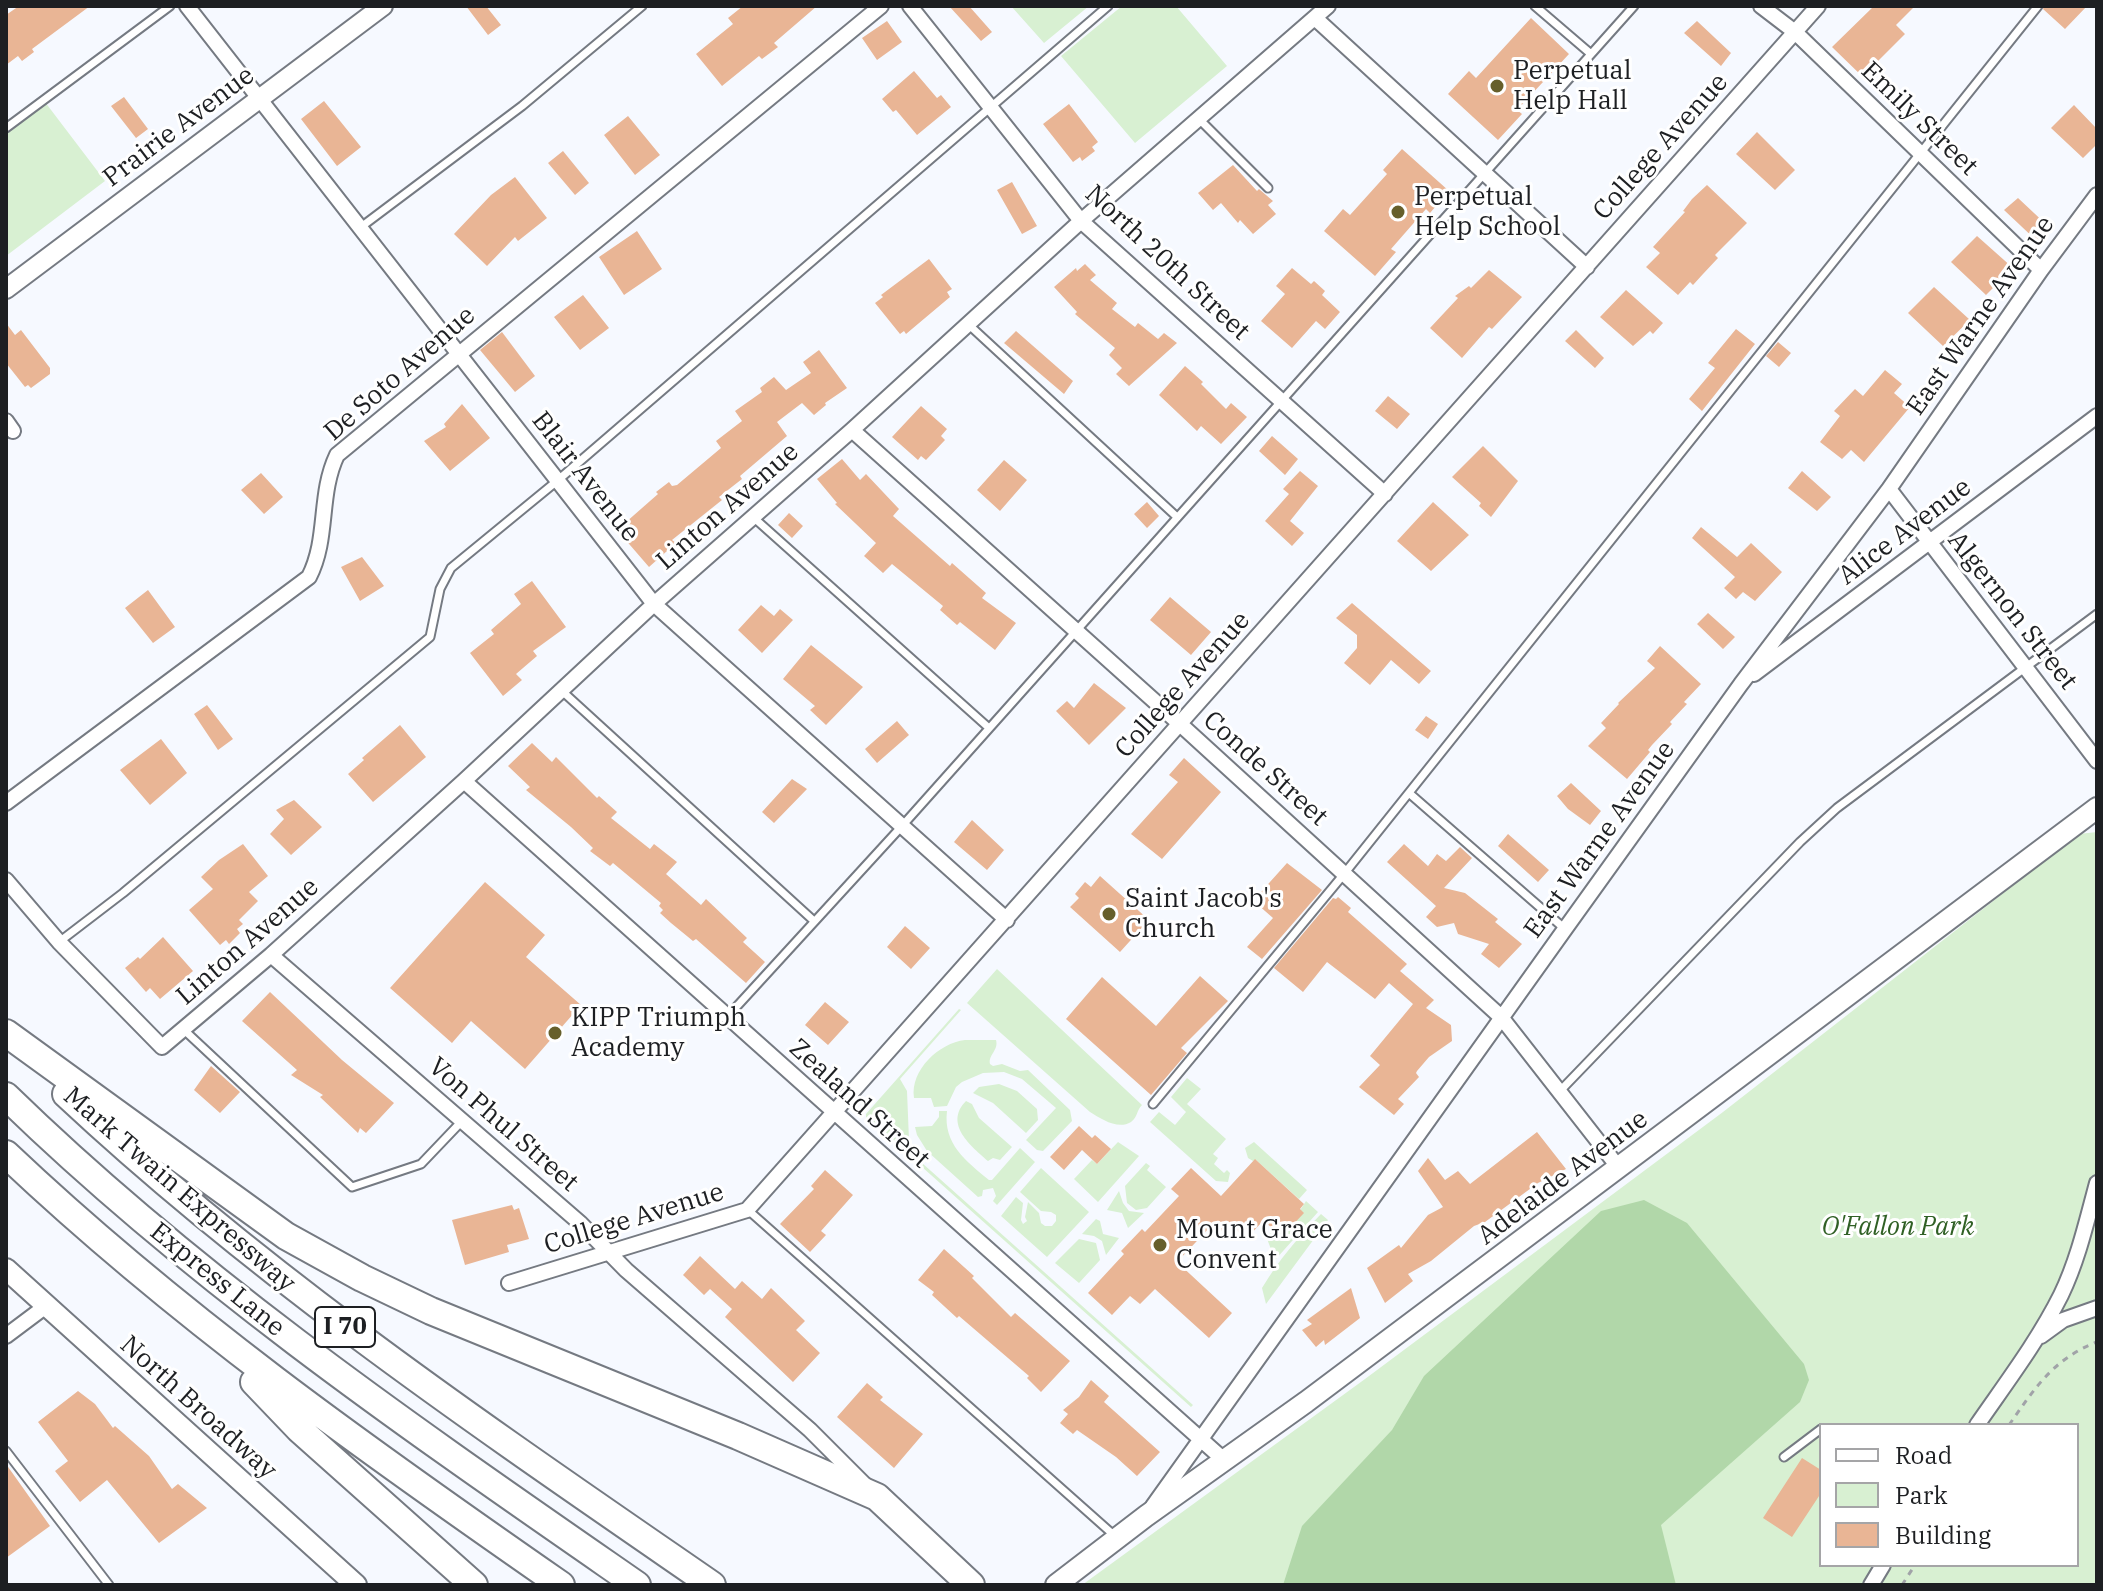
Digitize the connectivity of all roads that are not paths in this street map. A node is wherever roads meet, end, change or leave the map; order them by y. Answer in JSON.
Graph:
{"nodes":[{"id":1,"x":170,"y":6,"type":"edge"},
{"id":2,"x":187,"y":6,"type":"edge"},
{"id":3,"x":383,"y":6,"type":"edge"},
{"id":4,"x":642,"y":6,"type":"edge"},
{"id":5,"x":881,"y":6,"type":"edge"},
{"id":6,"x":910,"y":6,"type":"edge"},
{"id":7,"x":1108,"y":6,"type":"edge"},
{"id":8,"x":1328,"y":6,"type":"edge"},
{"id":9,"x":1535,"y":6,"type":"edge"},
{"id":10,"x":1634,"y":6,"type":"edge"},
{"id":11,"x":1761,"y":6,"type":"edge"},
{"id":12,"x":1818,"y":6,"type":"edge"},
{"id":13,"x":2038,"y":6,"type":"edge"},
{"id":14,"x":1315,"y":18,"type":"junction"},
{"id":15,"x":1795,"y":32,"type":"junction"},
{"id":16,"x":1591,"y":54,"type":"junction"},
{"id":17,"x":259,"y":100,"type":"junction"},
{"id":18,"x":990,"y":107,"type":"junction"},
{"id":19,"x":1199,"y":119,"type":"junction"},
{"id":20,"x":6,"y":128,"type":"edge"},
{"id":21,"x":1920,"y":154,"type":"junction"},
{"id":22,"x":1484,"y":173,"type":"junction"},
{"id":23,"x":1268,"y":188,"type":"dead end"},
{"id":24,"x":2097,"y":195,"type":"edge"},
{"id":25,"x":1081,"y":221,"type":"junction"},
{"id":26,"x":359,"y":228,"type":"junction"},
{"id":27,"x":1587,"y":267,"type":"junction"},
{"id":28,"x":2041,"y":270,"type":"junction"},
{"id":29,"x":6,"y":289,"type":"edge"},
{"id":30,"x":968,"y":324,"type":"junction"},
{"id":31,"x":458,"y":355,"type":"junction"},
{"id":32,"x":1282,"y":401,"type":"junction"},
{"id":33,"x":2097,"y":416,"type":"edge"},
{"id":34,"x":852,"y":430,"type":"junction"},
{"id":35,"x":557,"y":481,"type":"junction"},
{"id":36,"x":1889,"y":489,"type":"junction"},
{"id":37,"x":1385,"y":494,"type":"junction"},
{"id":38,"x":753,"y":517,"type":"junction"},
{"id":39,"x":1177,"y":517,"type":"junction"},
{"id":40,"x":1930,"y":543,"type":"junction"},
{"id":41,"x":654,"y":604,"type":"junction"},
{"id":42,"x":2097,"y":614,"type":"edge"},
{"id":43,"x":1076,"y":630,"type":"junction"},
{"id":44,"x":2026,"y":668,"type":"junction"},
{"id":45,"x":1741,"y":684,"type":"junction"},
{"id":46,"x":562,"y":690,"type":"junction"},
{"id":47,"x":1180,"y":724,"type":"junction"},
{"id":48,"x":989,"y":728,"type":"junction"},
{"id":49,"x":2097,"y":761,"type":"edge"},
{"id":50,"x":464,"y":781,"type":"junction"},
{"id":51,"x":1409,"y":793,"type":"junction"},
{"id":52,"x":6,"y":803,"type":"edge"},
{"id":53,"x":2097,"y":808,"type":"edge"},
{"id":54,"x":902,"y":826,"type":"junction"},
{"id":55,"x":1344,"y":874,"type":"junction"},
{"id":56,"x":6,"y":880,"type":"edge"},
{"id":57,"x":1007,"y":920,"type":"junction"},
{"id":58,"x":814,"y":921,"type":"junction"},
{"id":59,"x":1565,"y":929,"type":"junction"},
{"id":60,"x":59,"y":942,"type":"junction"},
{"id":61,"x":271,"y":955,"type":"junction"},
{"id":62,"x":1501,"y":1017,"type":"junction"},
{"id":63,"x":727,"y":1018,"type":"junction"},
{"id":64,"x":183,"y":1029,"type":"junction"},
{"id":65,"x":6,"y":1034,"type":"edge"},
{"id":66,"x":1559,"y":1092,"type":"junction"},
{"id":67,"x":6,"y":1096,"type":"edge"},
{"id":68,"x":1153,"y":1104,"type":"dead end"},
{"id":69,"x":833,"y":1113,"type":"junction"},
{"id":70,"x":462,"y":1121,"type":"junction"},
{"id":71,"x":6,"y":1154,"type":"edge"},
{"id":72,"x":1619,"y":1168,"type":"junction"},
{"id":73,"x":2097,"y":1183,"type":"edge"},
{"id":74,"x":747,"y":1210,"type":"junction"},
{"id":75,"x":608,"y":1252,"type":"junction"},
{"id":76,"x":6,"y":1269,"type":"edge"},
{"id":77,"x":509,"y":1283,"type":"dead end"},
{"id":78,"x":46,"y":1306,"type":"junction"},
{"id":79,"x":2097,"y":1308,"type":"edge"},
{"id":80,"x":200,"y":1323,"type":"junction"},
{"id":81,"x":6,"y":1336,"type":"edge"},
{"id":82,"x":2037,"y":1339,"type":"junction"},
{"id":83,"x":1978,"y":1423,"type":"edge"},
{"id":84,"x":1819,"y":1431,"type":"edge"},
{"id":85,"x":1201,"y":1439,"type":"junction"},
{"id":86,"x":6,"y":1451,"type":"edge"},
{"id":87,"x":1784,"y":1457,"type":"dead end"},
{"id":88,"x":1224,"y":1460,"type":"junction"},
{"id":89,"x":877,"y":1497,"type":"junction"},
{"id":90,"x":1146,"y":1516,"type":"junction"},
{"id":91,"x":1117,"y":1538,"type":"junction"},
{"id":92,"x":1882,"y":1567,"type":"edge"},
{"id":93,"x":109,"y":1585,"type":"edge"},
{"id":94,"x":356,"y":1585,"type":"edge"},
{"id":95,"x":474,"y":1585,"type":"edge"},
{"id":96,"x":561,"y":1585,"type":"edge"},
{"id":97,"x":637,"y":1585,"type":"edge"},
{"id":98,"x":712,"y":1585,"type":"edge"},
{"id":99,"x":971,"y":1585,"type":"edge"},
{"id":100,"x":1056,"y":1585,"type":"edge"},
{"id":101,"x":1871,"y":1585,"type":"edge"}],
"edges":[{"from":1,"to":20,"type":"lane"},
{"from":2,"to":17,"type":"street","name":"Blair Avenue"},
{"from":3,"to":17,"type":"street","name":"Prairie Avenue"},
{"from":4,"to":26,"type":"lane"},
{"from":5,"to":31,"type":"street","name":"De Soto Avenue"},
{"from":6,"to":18,"type":"street","name":"North 20th Street"},
{"from":7,"to":18,"type":"lane"},
{"from":8,"to":14,"type":"street","name":"Linton Avenue"},
{"from":9,"to":16,"type":"lane"},
{"from":10,"to":16,"type":"lane"},
{"from":11,"to":15,"type":"street","name":"Emily Street"},
{"from":12,"to":15,"type":"street","name":"College Avenue"},
{"from":13,"to":21,"type":"lane"},
{"from":14,"to":19,"type":"street","name":"Linton Avenue"},
{"from":14,"to":22,"type":"street"},
{"from":15,"to":21,"type":"street","name":"Emily Street"},
{"from":15,"to":27,"type":"street","name":"College Avenue"},
{"from":16,"to":22,"type":"lane"},
{"from":17,"to":26,"type":"street","name":"Blair Avenue"},
{"from":17,"to":29,"type":"street","name":"Prairie Avenue"},
{"from":18,"to":25,"type":"street","name":"North 20th Street"},
{"from":18,"to":35,"type":"lane"},
{"from":19,"to":23,"type":"lane"},
{"from":19,"to":25,"type":"street","name":"Linton Avenue"},
{"from":21,"to":28,"type":"street","name":"Emily Street"},
{"from":21,"to":51,"type":"lane"},
{"from":22,"to":27,"type":"street"},
{"from":22,"to":32,"type":"lane"},
{"from":24,"to":28,"type":"street","name":"East Warne Avenue"},
{"from":25,"to":30,"type":"street","name":"Linton Avenue"},
{"from":25,"to":32,"type":"street","name":"North 20th Street"},
{"from":26,"to":31,"type":"street","name":"Blair Avenue"},
{"from":27,"to":37,"type":"street","name":"College Avenue"},
{"from":28,"to":36,"type":"street","name":"East Warne Avenue"},
{"from":30,"to":34,"type":"street","name":"Linton Avenue"},
{"from":30,"to":39,"type":"lane"},
{"from":31,"to":35,"type":"street","name":"Blair Avenue"},
{"from":31,"to":52,"type":"street","name":"De Soto Avenue"},
{"from":32,"to":37,"type":"street","name":"North 20th Street"},
{"from":32,"to":39,"type":"lane"},
{"from":33,"to":40,"type":"street","name":"Alice Avenue"},
{"from":34,"to":38,"type":"street","name":"Linton Avenue"},
{"from":34,"to":43,"type":"street","name":"Conde Street"},
{"from":35,"to":41,"type":"street","name":"Blair Avenue"},
{"from":35,"to":60,"type":"lane"},
{"from":36,"to":40,"type":"street","name":"Algernon Street"},
{"from":36,"to":45,"type":"street","name":"East Warne Avenue"},
{"from":37,"to":47,"type":"street","name":"College Avenue"},
{"from":38,"to":41,"type":"street","name":"Linton Avenue"},
{"from":38,"to":48,"type":"lane"},
{"from":39,"to":43,"type":"lane"},
{"from":40,"to":44,"type":"street","name":"Algernon Street"},
{"from":40,"to":45,"type":"street","name":"Alice Avenue"},
{"from":41,"to":46,"type":"street","name":"Linton Avenue"},
{"from":41,"to":54,"type":"street","name":"Blair Avenue"},
{"from":42,"to":44,"type":"lane"},
{"from":43,"to":47,"type":"street","name":"Conde Street"},
{"from":43,"to":48,"type":"lane"},
{"from":44,"to":49,"type":"street","name":"Algernon Street"},
{"from":44,"to":66,"type":"lane"},
{"from":45,"to":59,"type":"street","name":"East Warne Avenue"},
{"from":46,"to":50,"type":"street","name":"Linton Avenue"},
{"from":46,"to":58,"type":"lane"},
{"from":47,"to":55,"type":"street","name":"Conde Street"},
{"from":47,"to":57,"type":"street","name":"College Avenue"},
{"from":48,"to":54,"type":"lane"},
{"from":50,"to":61,"type":"street","name":"Linton Avenue"},
{"from":50,"to":63,"type":"street","name":"Zealand Street"},
{"from":51,"to":55,"type":"lane"},
{"from":51,"to":59,"type":"lane"},
{"from":53,"to":72,"type":"main road","name":"Adelaide Avenue"},
{"from":54,"to":57,"type":"street","name":"Blair Avenue"},
{"from":54,"to":58,"type":"lane"},
{"from":55,"to":62,"type":"street","name":"Conde Street"},
{"from":55,"to":68,"type":"lane"},
{"from":56,"to":60,"type":"street"},
{"from":57,"to":69,"type":"street","name":"College Avenue"},
{"from":58,"to":63,"type":"lane"},
{"from":59,"to":62,"type":"street","name":"East Warne Avenue"},
{"from":60,"to":64,"type":"street","name":"Linton Avenue"},
{"from":61,"to":64,"type":"street","name":"Linton Avenue"},
{"from":61,"to":70,"type":"street","name":"Von Phul Street"},
{"from":62,"to":66,"type":"street","name":"Conde Street"},
{"from":62,"to":85,"type":"street","name":"East Warne Avenue"},
{"from":63,"to":69,"type":"street","name":"Zealand Street"},
{"from":64,"to":70,"type":"lane"},
{"from":65,"to":89,"type":"highway"},
{"from":65,"to":98,"type":"highway","name":"Mark Twain Expressway","number":"I 70"},
{"from":66,"to":72,"type":"street","name":"Conde Street"},
{"from":67,"to":97,"type":"highway","name":"Express Lane"},
{"from":69,"to":74,"type":"street","name":"College Avenue"},
{"from":69,"to":85,"type":"street","name":"Zealand Street"},
{"from":70,"to":75,"type":"street","name":"Von Phul Street"},
{"from":71,"to":80,"type":"highway"},
{"from":72,"to":88,"type":"main road","name":"Adelaide Avenue"},
{"from":73,"to":82,"type":"street"},
{"from":74,"to":75,"type":"street","name":"College Avenue"},
{"from":74,"to":91,"type":"lane"},
{"from":75,"to":77,"type":"street","name":"College Avenue"},
{"from":75,"to":89,"type":"street","name":"Von Phul Street"},
{"from":76,"to":78,"type":"main road","name":"North Broadway"},
{"from":78,"to":81,"type":"street"},
{"from":78,"to":94,"type":"main road","name":"North Broadway"},
{"from":79,"to":82,"type":"street"},
{"from":80,"to":95,"type":"highway"},
{"from":80,"to":96,"type":"highway"},
{"from":82,"to":83,"type":"street"},
{"from":84,"to":87,"type":"lane"},
{"from":85,"to":88,"type":"street","name":"Zealand Street"},
{"from":85,"to":90,"type":"street","name":"East Warne Avenue"},
{"from":86,"to":93,"type":"lane"},
{"from":88,"to":90,"type":"main road","name":"Adelaide Avenue"},
{"from":89,"to":99,"type":"highway"},
{"from":90,"to":91,"type":"main road","name":"Adelaide Avenue"},
{"from":91,"to":100,"type":"main road","name":"Adelaide Avenue"},
{"from":92,"to":101,"type":"street"}]}
